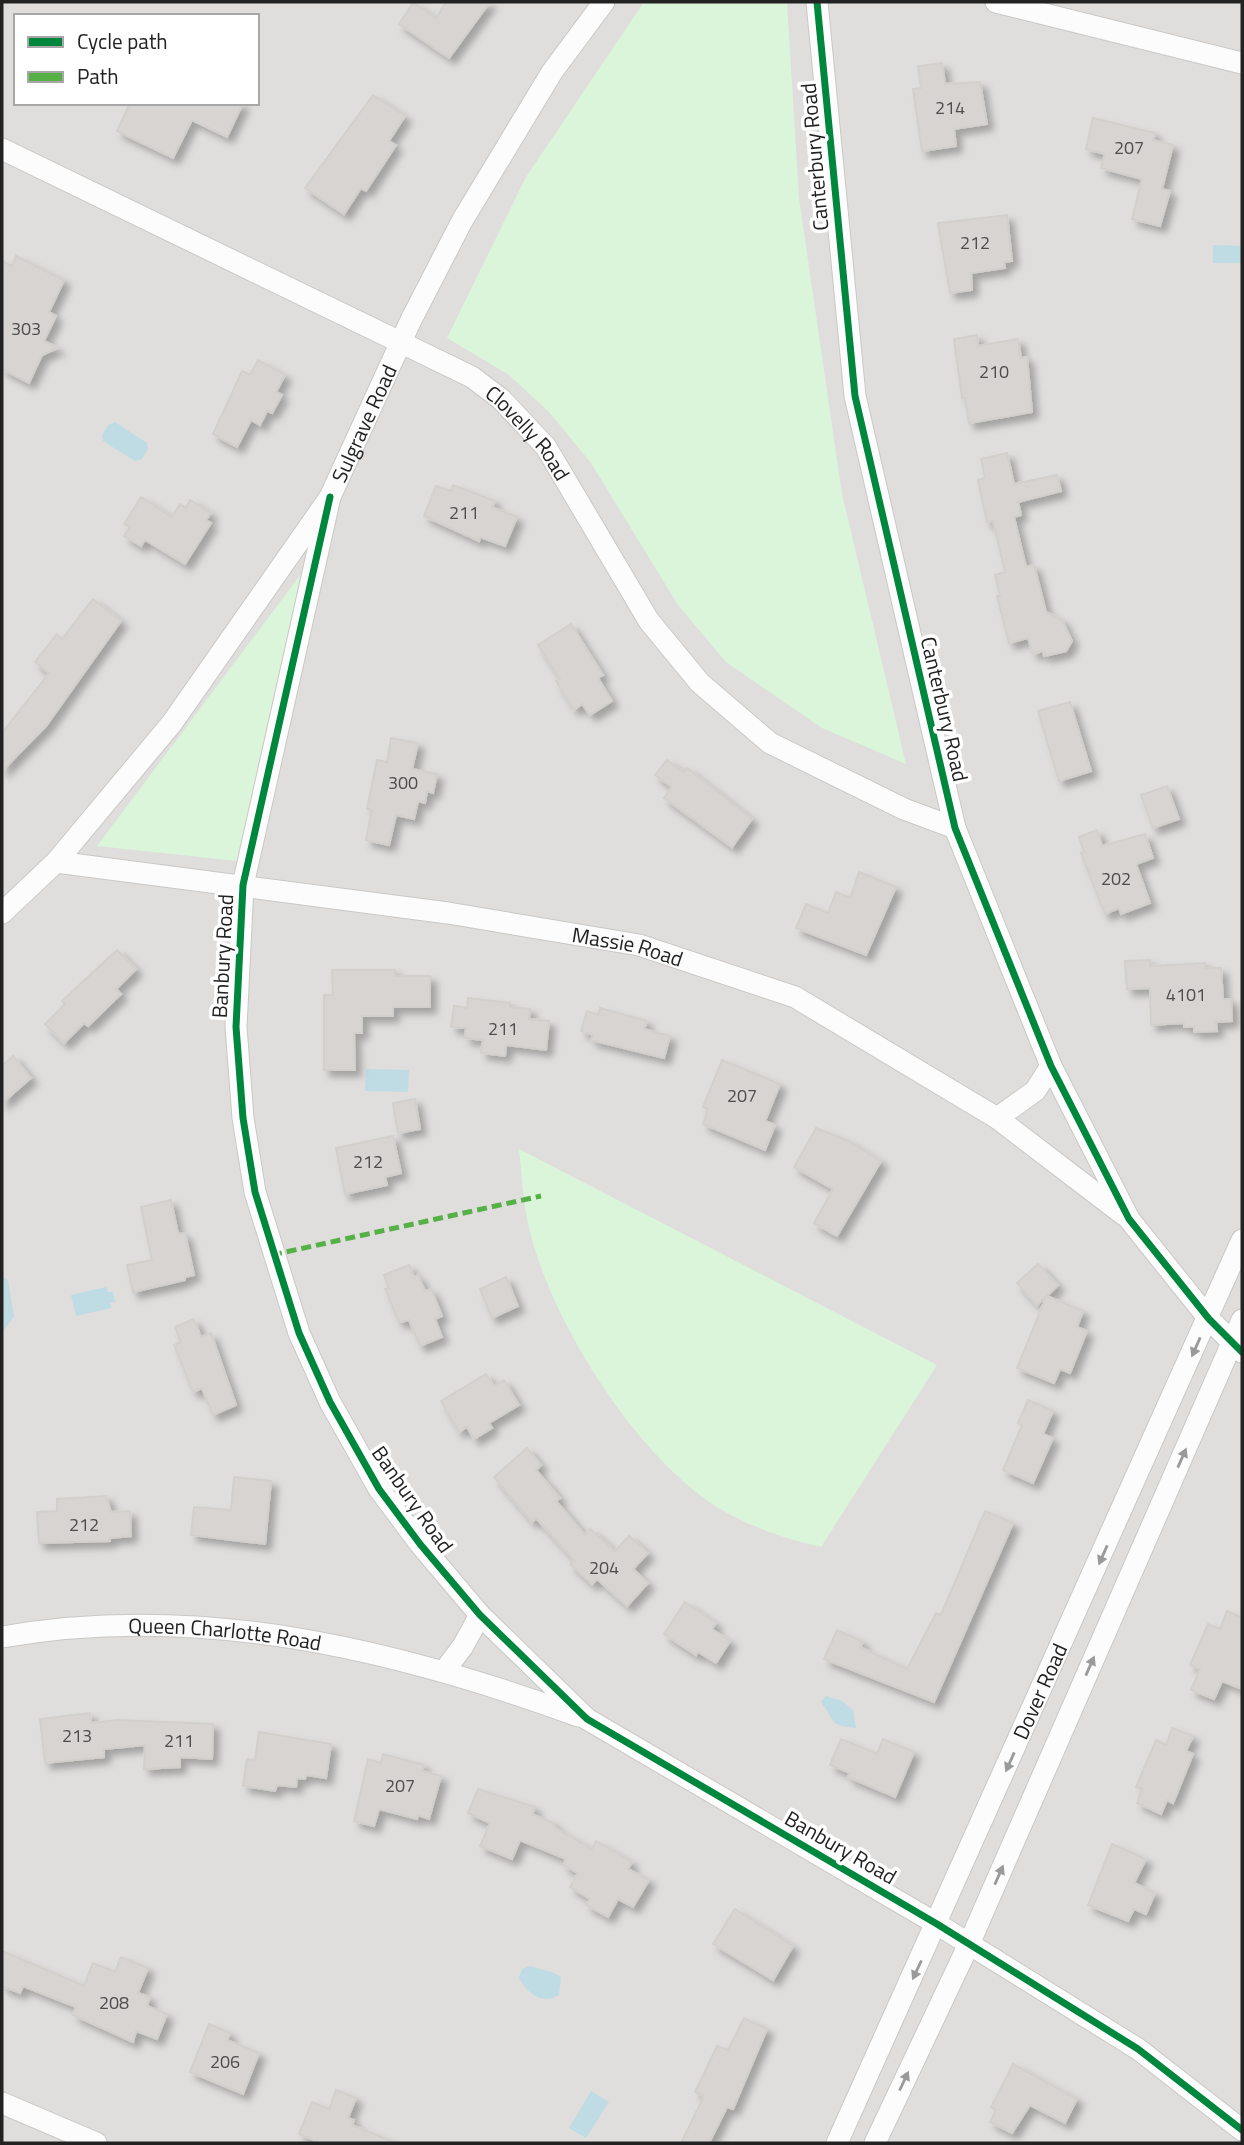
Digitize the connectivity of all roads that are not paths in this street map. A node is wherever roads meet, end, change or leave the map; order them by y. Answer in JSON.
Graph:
{"nodes":[{"id":1,"x":604,"y":2,"type":"edge"},
{"id":2,"x":817,"y":2,"type":"edge"},
{"id":3,"x":996,"y":2,"type":"edge"},
{"id":4,"x":1242,"y":63,"type":"edge"},
{"id":5,"x":2,"y":149,"type":"edge"},
{"id":6,"x":400,"y":343,"type":"junction"},
{"id":7,"x":330,"y":497,"type":"junction"},
{"id":8,"x":955,"y":828,"type":"junction"},
{"id":9,"x":56,"y":862,"type":"junction"},
{"id":10,"x":243,"y":885,"type":"junction"},
{"id":11,"x":2,"y":913,"type":"edge"},
{"id":12,"x":1051,"y":1066,"type":"junction"},
{"id":13,"x":997,"y":1118,"type":"junction"},
{"id":14,"x":1129,"y":1219,"type":"junction"},
{"id":15,"x":1242,"y":1240,"type":"edge"},
{"id":16,"x":1209,"y":1319,"type":"junction"},
{"id":17,"x":1242,"y":1320,"type":"edge"},
{"id":18,"x":1237,"y":1348,"type":"edge"},
{"id":19,"x":480,"y":1615,"type":"junction"},
{"id":20,"x":2,"y":1637,"type":"edge"},
{"id":21,"x":445,"y":1670,"type":"junction"},
{"id":22,"x":587,"y":1719,"type":"junction"},
{"id":23,"x":937,"y":1924,"type":"junction"},
{"id":24,"x":969,"y":1944,"type":"junction"},
{"id":25,"x":2,"y":2103,"type":"edge"},
{"id":26,"x":1242,"y":2130,"type":"edge"},
{"id":27,"x":96,"y":2143,"type":"edge"},
{"id":28,"x":837,"y":2143,"type":"edge"},
{"id":29,"x":875,"y":2143,"type":"edge"}],
"edges":[{"from":1,"to":6,"type":"street","name":"Sulgrave Road"},
{"from":2,"to":8,"type":"street","name":"Canterbury Road"},
{"from":3,"to":4,"type":"street"},
{"from":5,"to":6,"type":"street","name":"Clovelly Road"},
{"from":6,"to":7,"type":"street","name":"Sulgrave Road"},
{"from":6,"to":8,"type":"street","name":"Clovelly Road"},
{"from":7,"to":9,"type":"street","name":"Sulgrave Road"},
{"from":7,"to":10,"type":"street","name":"Banbury Road"},
{"from":8,"to":12,"type":"street","name":"Canterbury Road"},
{"from":9,"to":10,"type":"street","name":"Massie Road"},
{"from":9,"to":11,"type":"street","name":"Sulgrave Road"},
{"from":10,"to":13,"type":"street","name":"Massie Road"},
{"from":10,"to":19,"type":"street","name":"Banbury Road"},
{"from":12,"to":13,"type":"street"},
{"from":12,"to":14,"type":"street","name":"Canterbury Road"},
{"from":13,"to":14,"type":"street","name":"Massie Road"},
{"from":14,"to":16,"type":"street","name":"Canterbury Road"},
{"from":15,"to":16,"type":"street","name":"Dover Road"},
{"from":16,"to":18,"type":"street","name":"Canterbury Road"},
{"from":16,"to":23,"type":"street","name":"Dover Road","one_way":true},
{"from":17,"to":18,"type":"street","name":"Dover Road"},
{"from":24,"to":18,"type":"street","name":"Dover Road","one_way":true},
{"from":19,"to":21,"type":"street"},
{"from":19,"to":22,"type":"street","name":"Banbury Road"},
{"from":20,"to":21,"type":"street","name":"Queen Charlotte Road"},
{"from":21,"to":22,"type":"street","name":"Queen Charlotte Road"},
{"from":22,"to":23,"type":"street","name":"Banbury Road"},
{"from":23,"to":24,"type":"street","name":"Banbury Road"},
{"from":23,"to":28,"type":"street","name":"Dover Road","one_way":true},
{"from":24,"to":26,"type":"street","name":"Banbury Road"},
{"from":29,"to":24,"type":"street","name":"Dover Road","one_way":true},
{"from":25,"to":27,"type":"street"}]}
